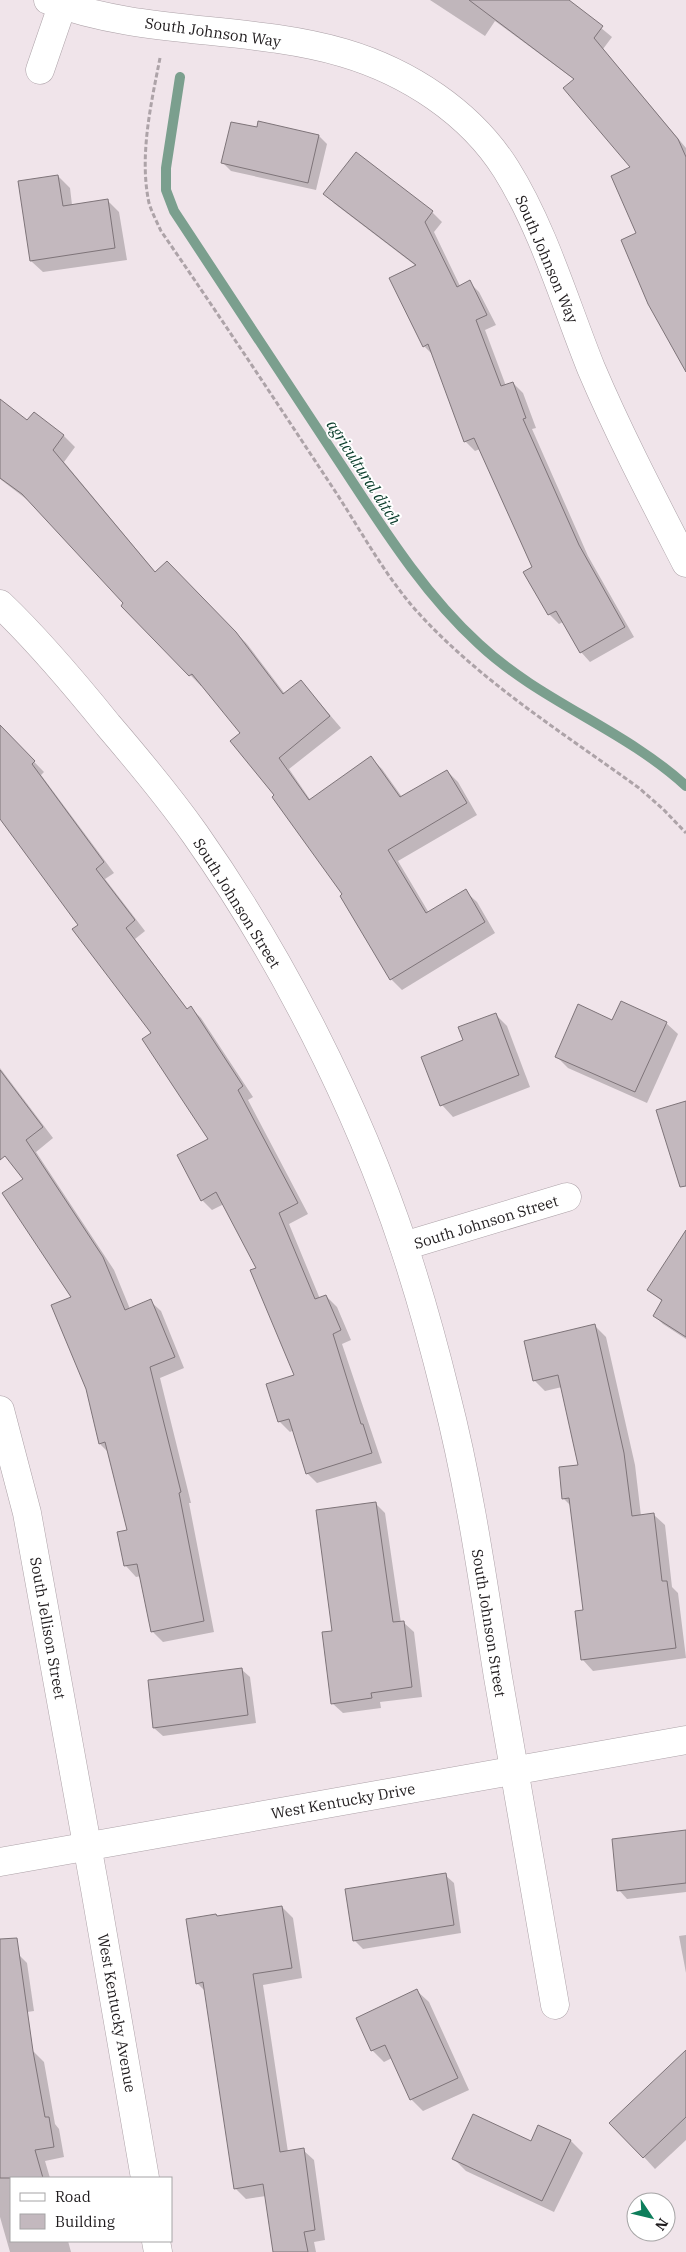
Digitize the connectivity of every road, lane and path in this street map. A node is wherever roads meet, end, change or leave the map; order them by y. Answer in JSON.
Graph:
{"nodes":[{"id":1,"x":55,"y":3,"type":"edge"},
{"id":2,"x":167,"y":25,"type":"junction"},
{"id":3,"x":40,"y":70,"type":"dead end"},
{"id":4,"x":686,"y":563,"type":"edge"},
{"id":5,"x":0,"y":604,"type":"edge"},
{"id":6,"x":686,"y":833,"type":"edge"},
{"id":7,"x":567,"y":1197,"type":"dead end"},
{"id":8,"x":404,"y":1246,"type":"junction"},
{"id":9,"x":0,"y":1410,"type":"edge"},
{"id":10,"x":686,"y":1740,"type":"edge"},
{"id":11,"x":513,"y":1770,"type":"junction"},
{"id":12,"x":88,"y":1847,"type":"junction"},
{"id":13,"x":0,"y":1862,"type":"edge"},
{"id":14,"x":555,"y":2004,"type":"dead end"},
{"id":15,"x":145,"y":2177,"type":"edge"}],
"edges":[{"from":1,"to":2,"type":"street","name":"South Johnson Way"},
{"from":1,"to":3,"type":"street"},
{"from":2,"to":4,"type":"street","name":"South Johnson Way"},
{"from":2,"to":6,"type":"path"},
{"from":5,"to":8,"type":"street","name":"South Johnson Street"},
{"from":7,"to":8,"type":"street","name":"South Johnson Street"},
{"from":8,"to":11,"type":"street","name":"South Johnson Street"},
{"from":9,"to":12,"type":"street","name":"South Jellison Street"},
{"from":10,"to":11,"type":"street","name":"West Kentucky Drive"},
{"from":11,"to":12,"type":"street","name":"West Kentucky Drive"},
{"from":11,"to":14,"type":"street","name":"South Johnson Street"},
{"from":12,"to":13,"type":"street","name":"West Kentucky Drive"},
{"from":12,"to":15,"type":"street","name":"West Kentucky Avenue"}]}
